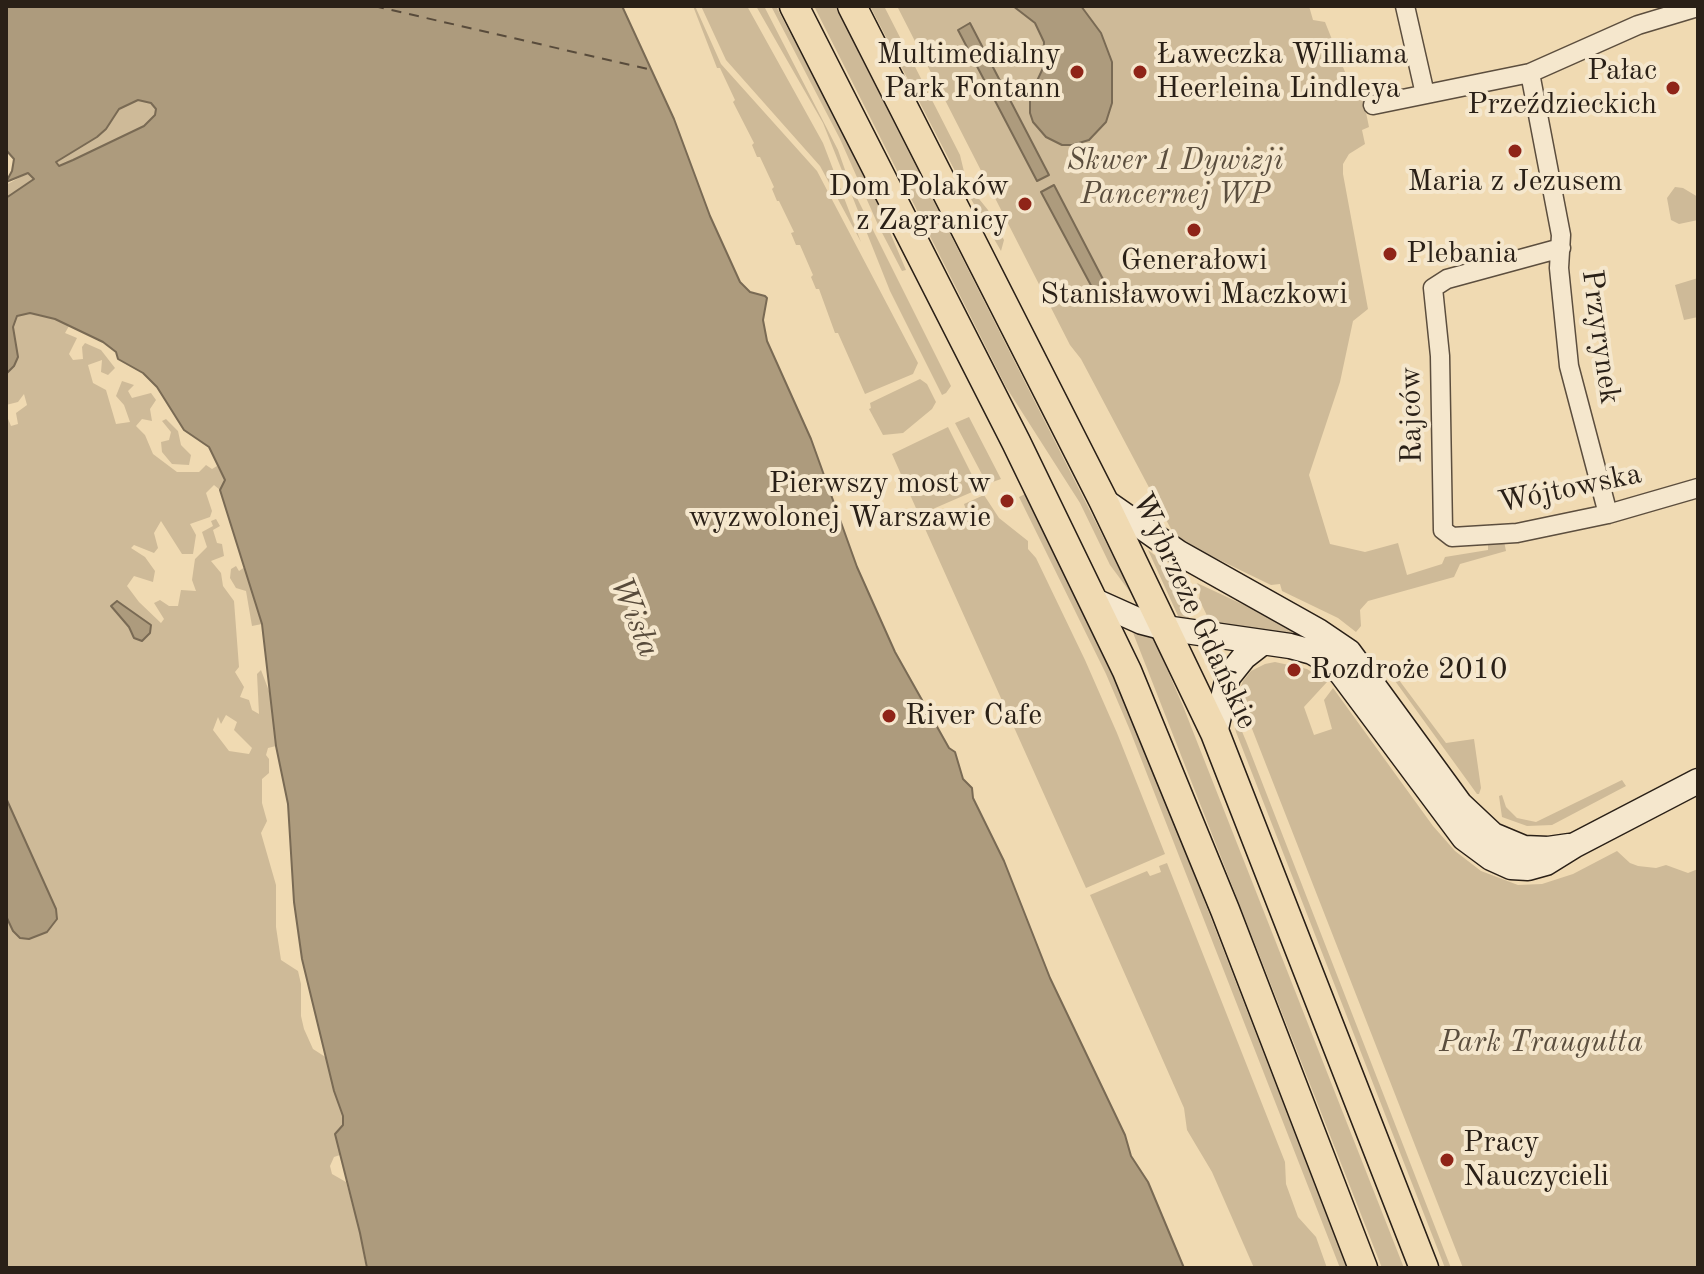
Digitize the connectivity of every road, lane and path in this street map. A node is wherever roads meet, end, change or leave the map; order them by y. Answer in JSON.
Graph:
{"nodes":[{"id":1,"x":794,"y":6,"type":"edge"},
{"id":2,"x":852,"y":6,"type":"edge"},
{"id":3,"x":1405,"y":6,"type":"edge"},
{"id":4,"x":1698,"y":7,"type":"edge"},
{"id":5,"x":1530,"y":73,"type":"junction"},
{"id":6,"x":1425,"y":94,"type":"junction"},
{"id":7,"x":1373,"y":105,"type":"dead end"},
{"id":8,"x":1561,"y":248,"type":"junction"},
{"id":9,"x":1698,"y":488,"type":"edge"},
{"id":10,"x":1103,"y":500,"type":"junction"},
{"id":11,"x":1608,"y":514,"type":"junction"},
{"id":12,"x":1447,"y":533,"type":"joint"},
{"id":13,"x":1095,"y":601,"type":"junction"},
{"id":14,"x":1165,"y":628,"type":"junction"},
{"id":15,"x":1262,"y":643,"type":"junction"},
{"id":16,"x":1215,"y":733,"type":"junction"},
{"id":17,"x":1698,"y":781,"type":"edge"},
{"id":18,"x":1575,"y":845,"type":"junction"},
{"id":19,"x":1363,"y":1268,"type":"edge"},
{"id":20,"x":1424,"y":1268,"type":"edge"}],
"edges":[{"from":1,"to":13,"type":"main road"},
{"from":2,"to":10,"type":"main road","name":"Wybrzeże Gdańskie"},
{"from":3,"to":6,"type":"street"},
{"from":4,"to":5,"type":"street"},
{"from":5,"to":6,"type":"street"},
{"from":5,"to":8,"type":"street","name":"Przyrynek"},
{"from":6,"to":7,"type":"street"},
{"from":8,"to":11,"type":"street","name":"Przyrynek"},
{"from":8,"to":12,"type":"street","name":"Rajców"},
{"from":9,"to":11,"type":"street","name":"Wójtowska"},
{"from":10,"to":14,"type":"main road","name":"Wybrzeże Gdańskie"},
{"from":10,"to":18,"type":"street"},
{"from":11,"to":12,"type":"street","name":"Wójtowska"},
{"from":13,"to":14,"type":"street"},
{"from":13,"to":19,"type":"main road"},
{"from":14,"to":15,"type":"street"},
{"from":14,"to":16,"type":"main road","name":"Wybrzeże Gdańskie"},
{"from":15,"to":16,"type":"street"},
{"from":15,"to":18,"type":"street"},
{"from":16,"to":20,"type":"main road","name":"Wybrzeże Gdańskie"},
{"from":17,"to":18,"type":"street"}]}
